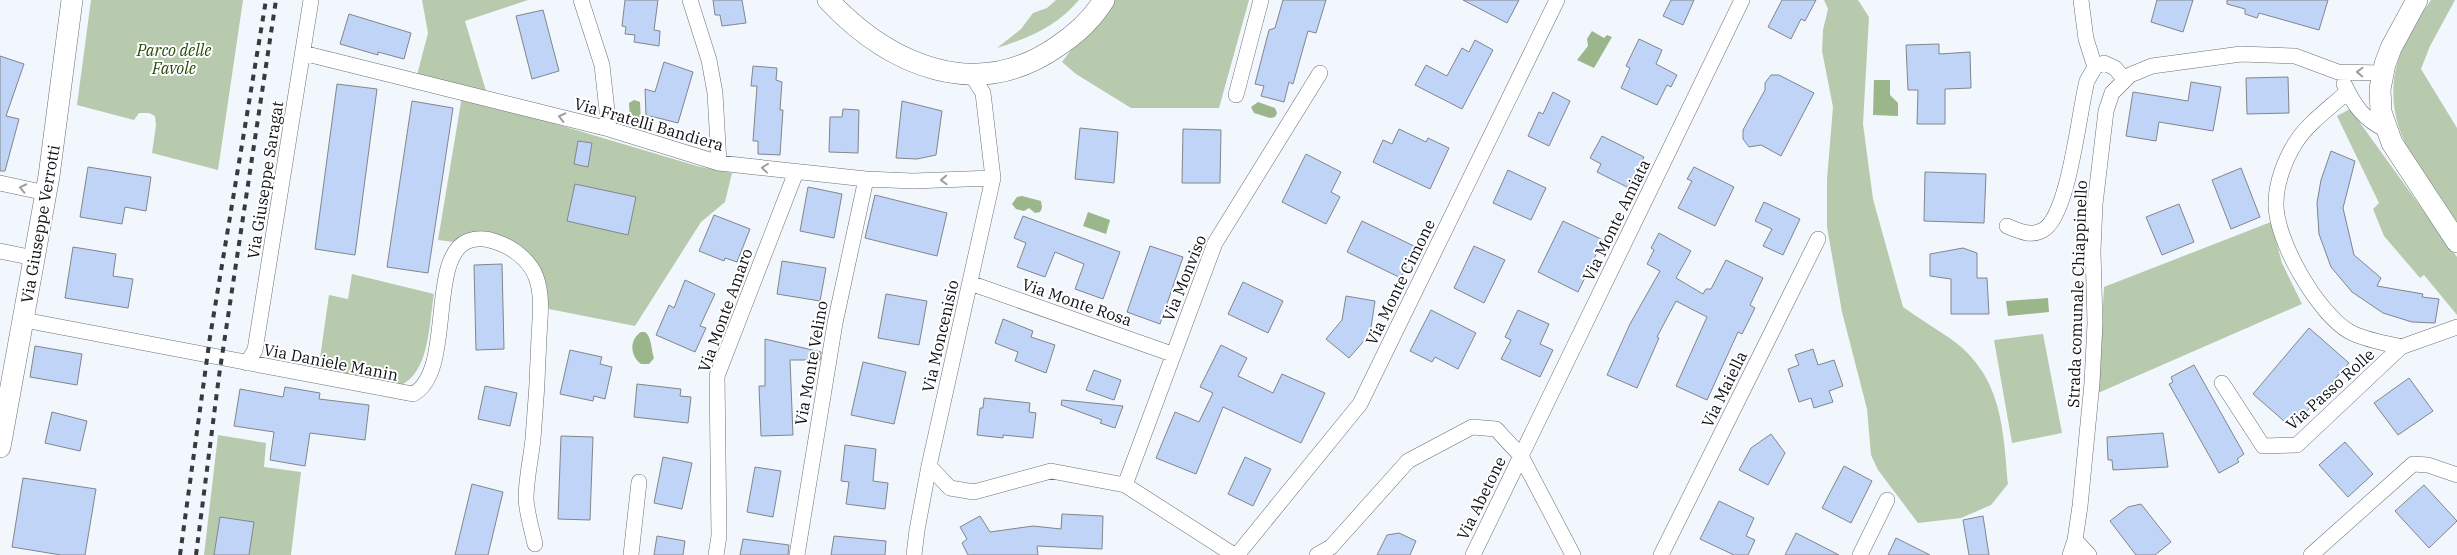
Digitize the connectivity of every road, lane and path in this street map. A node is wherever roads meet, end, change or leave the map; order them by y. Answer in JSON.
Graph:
{"nodes":[{"id":1,"x":72,"y":0,"type":"edge"},
{"id":2,"x":311,"y":0,"type":"edge"},
{"id":3,"x":581,"y":0,"type":"edge"},
{"id":4,"x":690,"y":0,"type":"edge"},
{"id":5,"x":828,"y":0,"type":"edge"},
{"id":6,"x":1104,"y":0,"type":"edge"},
{"id":7,"x":1261,"y":0,"type":"edge"},
{"id":8,"x":1557,"y":0,"type":"edge"},
{"id":9,"x":1742,"y":0,"type":"edge"},
{"id":10,"x":2081,"y":0,"type":"edge"},
{"id":11,"x":2417,"y":0,"type":"edge"},
{"id":12,"x":303,"y":53,"type":"junction"},
{"id":13,"x":2095,"y":67,"type":"junction"},
{"id":14,"x":2338,"y":72,"type":"junction"},
{"id":15,"x":1320,"y":73,"type":"dead end"},
{"id":16,"x":2382,"y":73,"type":"junction"},
{"id":17,"x":971,"y":74,"type":"junction"},
{"id":18,"x":2124,"y":79,"type":"junction"},
{"id":19,"x":2347,"y":92,"type":"junction"},
{"id":20,"x":1236,"y":95,"type":"dead end"},
{"id":21,"x":609,"y":129,"type":"junction"},
{"id":22,"x":2385,"y":129,"type":"junction"},
{"id":23,"x":719,"y":163,"type":"junction"},
{"id":24,"x":796,"y":172,"type":"junction"},
{"id":25,"x":993,"y":178,"type":"junction"},
{"id":26,"x":866,"y":179,"type":"junction"},
{"id":27,"x":0,"y":183,"type":"edge"},
{"id":28,"x":46,"y":193,"type":"junction"},
{"id":29,"x":2007,"y":226,"type":"dead end"},
{"id":30,"x":1818,"y":239,"type":"dead end"},
{"id":31,"x":2457,"y":242,"type":"edge"},
{"id":32,"x":0,"y":251,"type":"edge"},
{"id":33,"x":34,"y":258,"type":"junction"},
{"id":34,"x":970,"y":283,"type":"junction"},
{"id":35,"x":24,"y":320,"type":"junction"},
{"id":36,"x":2457,"y":327,"type":"edge"},
{"id":37,"x":2401,"y":348,"type":"junction"},
{"id":38,"x":1172,"y":354,"type":"junction"},
{"id":39,"x":247,"y":363,"type":"junction"},
{"id":40,"x":2222,"y":383,"type":"dead end"},
{"id":41,"x":0,"y":447,"type":"edge"},
{"id":42,"x":1521,"y":456,"type":"junction"},
{"id":43,"x":929,"y":466,"type":"junction"},
{"id":44,"x":2457,"y":475,"type":"edge"},
{"id":45,"x":639,"y":482,"type":"dead end"},
{"id":46,"x":1125,"y":485,"type":"junction"},
{"id":47,"x":1887,"y":500,"type":"dead end"},
{"id":48,"x":2075,"y":540,"type":"junction"},
{"id":49,"x":535,"y":544,"type":"dead end"},
{"id":50,"x":631,"y":555,"type":"edge"},
{"id":51,"x":716,"y":555,"type":"edge"},
{"id":52,"x":796,"y":555,"type":"edge"},
{"id":53,"x":914,"y":555,"type":"edge"},
{"id":54,"x":1235,"y":555,"type":"edge"},
{"id":55,"x":1317,"y":555,"type":"edge"},
{"id":56,"x":1473,"y":555,"type":"edge"},
{"id":57,"x":1573,"y":555,"type":"edge"},
{"id":58,"x":1661,"y":555,"type":"edge"},
{"id":59,"x":1860,"y":555,"type":"edge"},
{"id":60,"x":2070,"y":555,"type":"edge"},
{"id":61,"x":2089,"y":555,"type":"edge"},
{"id":62,"x":2311,"y":555,"type":"edge"}],
"edges":[{"from":1,"to":28,"type":"street","name":"Via Giuseppe Verrotti"},
{"from":2,"to":12,"type":"street","name":"Via Giuseppe Saragat"},
{"from":3,"to":21,"type":"street"},
{"from":4,"to":23,"type":"street"},
{"from":5,"to":17,"type":"street"},
{"from":6,"to":17,"type":"street"},
{"from":7,"to":20,"type":"street"},
{"from":8,"to":54,"type":"street","name":"Via Monte Cimone"},
{"from":9,"to":42,"type":"street","name":"Via Monte Amiata"},
{"from":10,"to":13,"type":"street"},
{"from":11,"to":16,"type":"street"},
{"from":21,"to":12,"type":"street","name":"Via Fratelli Bandiera","one_way":true},
{"from":12,"to":39,"type":"street","name":"Via Giuseppe Saragat"},
{"from":13,"to":18,"type":"street"},
{"from":13,"to":29,"type":"street"},
{"from":16,"to":14,"type":"street","name":"Strada comunale Chiappinello","one_way":true},
{"from":14,"to":18,"type":"street","name":"Strada comunale Chiappinello"},
{"from":14,"to":19,"type":"street"},
{"from":15,"to":38,"type":"street","name":"Via Monviso"},
{"from":16,"to":22,"type":"street"},
{"from":17,"to":25,"type":"street","name":"Via Moncenisio"},
{"from":18,"to":48,"type":"street","name":"Strada comunale Chiappinello"},
{"from":19,"to":22,"type":"street"},
{"from":19,"to":37,"type":"street"},
{"from":21,"to":23,"type":"street","name":"Via Fratelli Bandiera"},
{"from":22,"to":31,"type":"street"},
{"from":24,"to":23,"type":"street","name":"Via Fratelli Bandiera","one_way":true},
{"from":24,"to":26,"type":"street","name":"Via Fratelli Bandiera"},
{"from":24,"to":51,"type":"street","name":"Via Monte Amaro"},
{"from":25,"to":26,"type":"street","name":"Via Fratelli Bandiera","one_way":true},
{"from":25,"to":34,"type":"street","name":"Via Moncenisio"},
{"from":26,"to":52,"type":"street","name":"Via Monte Velino"},
{"from":28,"to":27,"type":"street","one_way":true},
{"from":28,"to":33,"type":"street","name":"Via Giuseppe Verrotti"},
{"from":30,"to":58,"type":"street","name":"Via Maiella"},
{"from":32,"to":33,"type":"street"},
{"from":33,"to":35,"type":"street","name":"Via Giuseppe Verrotti"},
{"from":34,"to":38,"type":"street","name":"Via Monte Rosa"},
{"from":34,"to":43,"type":"street","name":"Via Moncenisio"},
{"from":35,"to":39,"type":"street","name":"Via Daniele Manin"},
{"from":35,"to":41,"type":"street","name":"Via Giuseppe Verrotti"},
{"from":36,"to":37,"type":"street","name":"Via Passo Rolle"},
{"from":37,"to":40,"type":"street","name":"Via Passo Rolle"},
{"from":38,"to":46,"type":"street","name":"Via Monviso"},
{"from":39,"to":49,"type":"street","name":"Via Daniele Manin"},
{"from":42,"to":55,"type":"street"},
{"from":42,"to":56,"type":"street","name":"Via Abetone"},
{"from":42,"to":57,"type":"street"},
{"from":43,"to":46,"type":"street"},
{"from":43,"to":53,"type":"street","name":"Via Moncenisio"},
{"from":44,"to":62,"type":"street"},
{"from":45,"to":50,"type":"street"},
{"from":46,"to":54,"type":"street"},
{"from":47,"to":59,"type":"street"},
{"from":48,"to":60,"type":"street","name":"Strada comunale Chiappinello"},
{"from":48,"to":61,"type":"street"}]}
